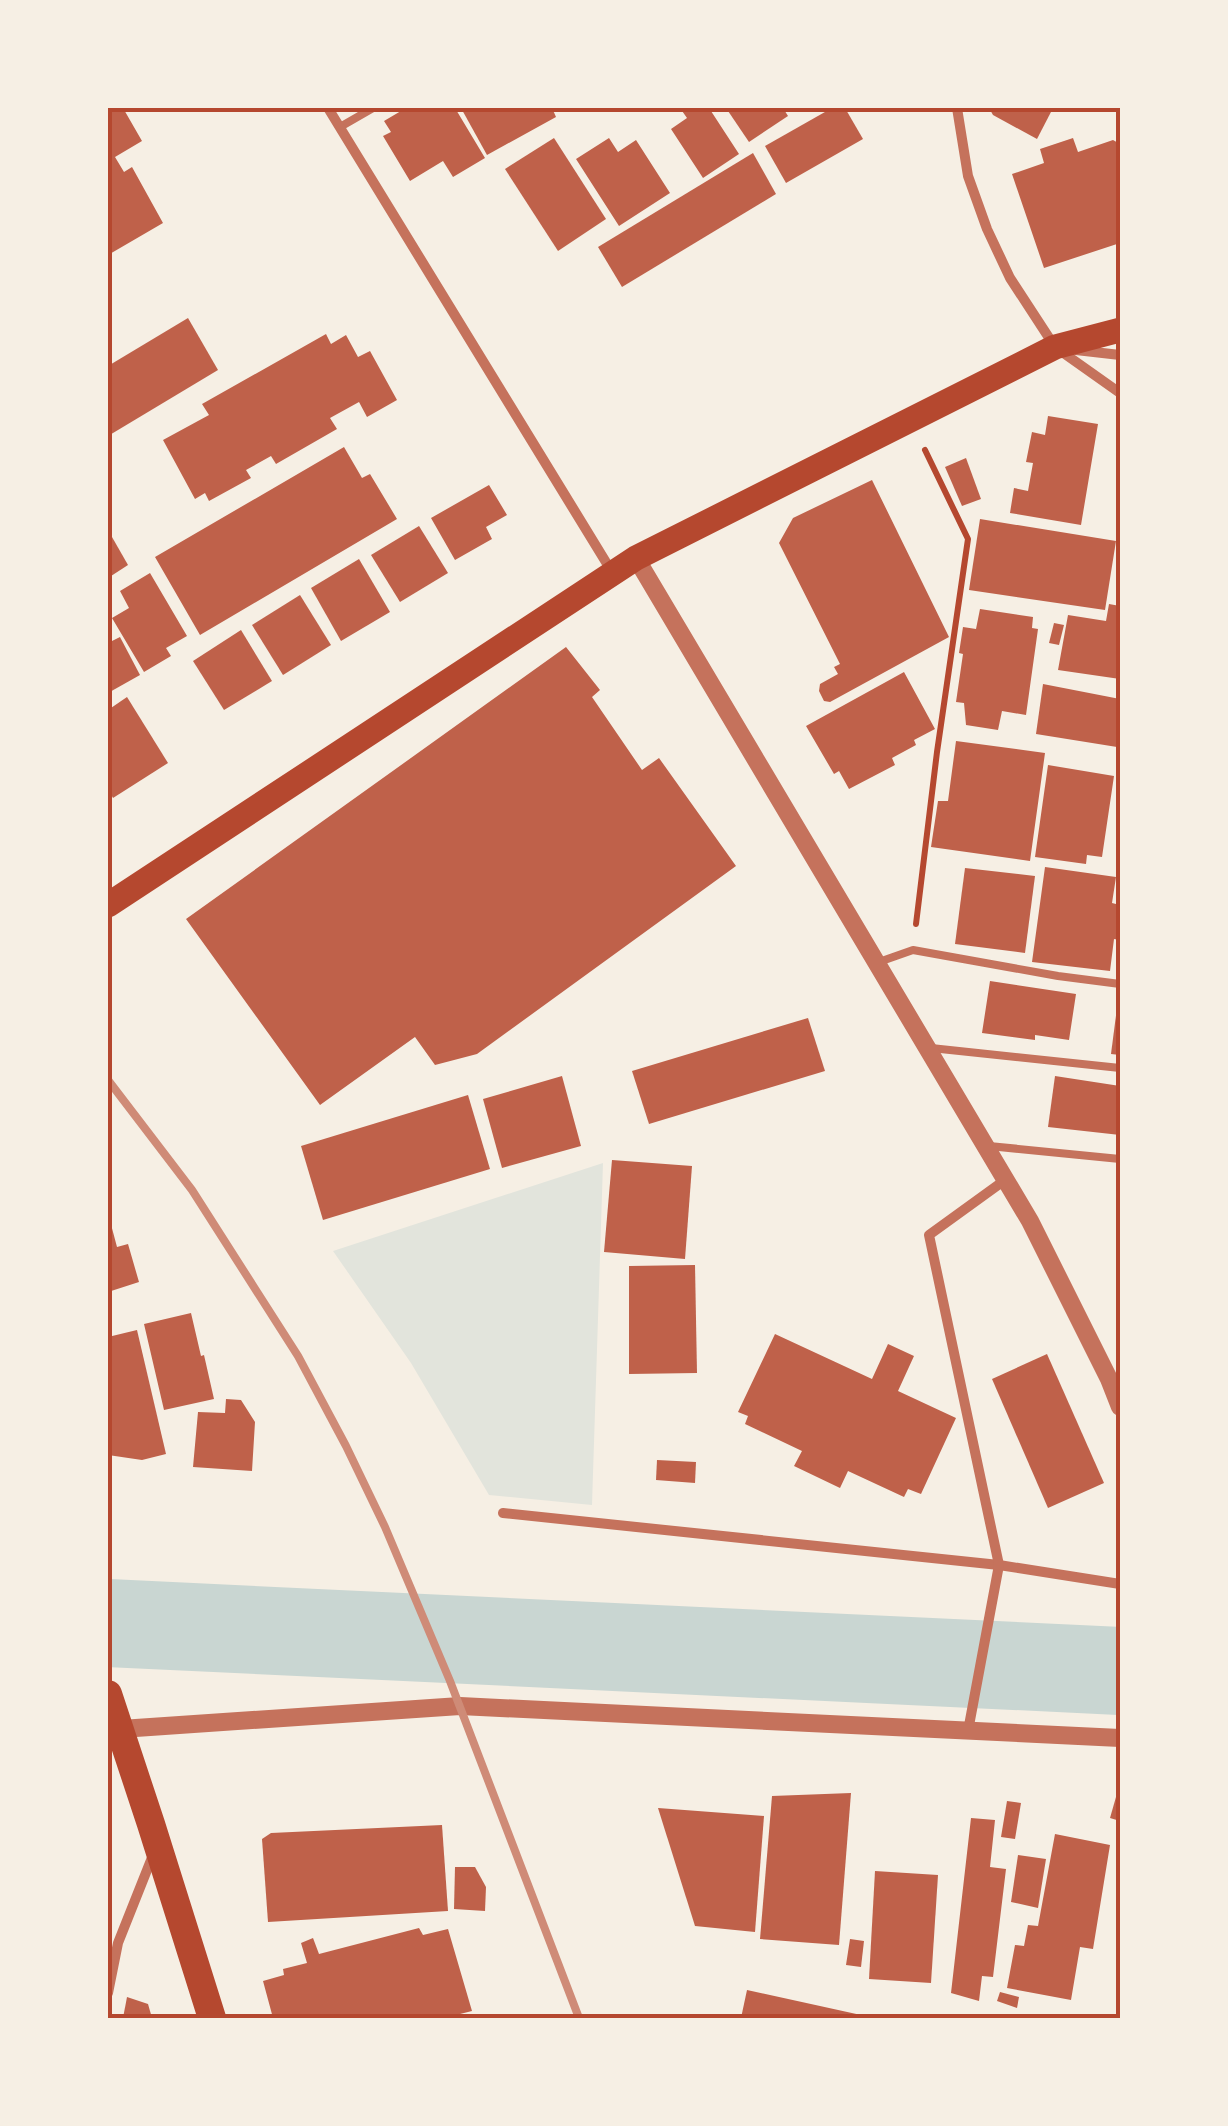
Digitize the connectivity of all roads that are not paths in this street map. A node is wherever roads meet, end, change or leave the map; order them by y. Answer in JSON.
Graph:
{"nodes":[{"id":1,"x":328,"y":108,"type":"edge"},
{"id":2,"x":373,"y":108,"type":"edge"},
{"id":3,"x":957,"y":108,"type":"edge"},
{"id":4,"x":340,"y":128,"type":"junction"},
{"id":5,"x":1120,"y":330,"type":"edge"},
{"id":6,"x":1056,"y":347,"type":"junction"},
{"id":7,"x":1120,"y":356,"type":"edge"},
{"id":8,"x":1120,"y":393,"type":"edge"},
{"id":9,"x":636,"y":558,"type":"junction"},
{"id":10,"x":612,"y":573,"type":"junction"},
{"id":11,"x":108,"y":905,"type":"edge"},
{"id":12,"x":876,"y":963,"type":"junction"},
{"id":13,"x":1120,"y":984,"type":"edge"},
{"id":14,"x":926,"y":1047,"type":"junction"},
{"id":15,"x":1120,"y":1068,"type":"edge"},
{"id":16,"x":985,"y":1146,"type":"junction"},
{"id":17,"x":1120,"y":1158,"type":"edge"},
{"id":18,"x":1005,"y":1180,"type":"junction"},
{"id":19,"x":1120,"y":1407,"type":"edge"},
{"id":20,"x":503,"y":1513,"type":"dead end"},
{"id":21,"x":999,"y":1566,"type":"junction"},
{"id":22,"x":1120,"y":1584,"type":"edge"},
{"id":23,"x":108,"y":1695,"type":"edge"},
{"id":24,"x":114,"y":1729,"type":"edge"},
{"id":25,"x":968,"y":1731,"type":"junction"},
{"id":26,"x":1120,"y":1738,"type":"edge"},
{"id":27,"x":158,"y":1845,"type":"junction"},
{"id":28,"x":108,"y":1993,"type":"edge"},
{"id":29,"x":212,"y":2018,"type":"edge"}],
"edges":[{"from":1,"to":4,"type":"street"},
{"from":2,"to":4,"type":"lane"},
{"from":3,"to":6,"type":"street"},
{"from":4,"to":10,"type":"street"},
{"from":5,"to":6,"type":"main road"},
{"from":6,"to":7,"type":"street"},
{"from":6,"to":8,"type":"street"},
{"from":6,"to":9,"type":"main road"},
{"from":9,"to":10,"type":"main road"},
{"from":9,"to":12,"type":"street"},
{"from":10,"to":11,"type":"main road"},
{"from":12,"to":13,"type":"lane"},
{"from":12,"to":14,"type":"street"},
{"from":14,"to":15,"type":"lane"},
{"from":14,"to":16,"type":"street"},
{"from":16,"to":17,"type":"lane"},
{"from":16,"to":18,"type":"street"},
{"from":18,"to":19,"type":"street"},
{"from":18,"to":21,"type":"street"},
{"from":20,"to":21,"type":"street"},
{"from":21,"to":22,"type":"street"},
{"from":21,"to":25,"type":"street"},
{"from":23,"to":24,"type":"highway"},
{"from":24,"to":25,"type":"street"},
{"from":24,"to":27,"type":"highway"},
{"from":25,"to":26,"type":"street"},
{"from":27,"to":28,"type":"street"},
{"from":27,"to":29,"type":"highway"}]}
